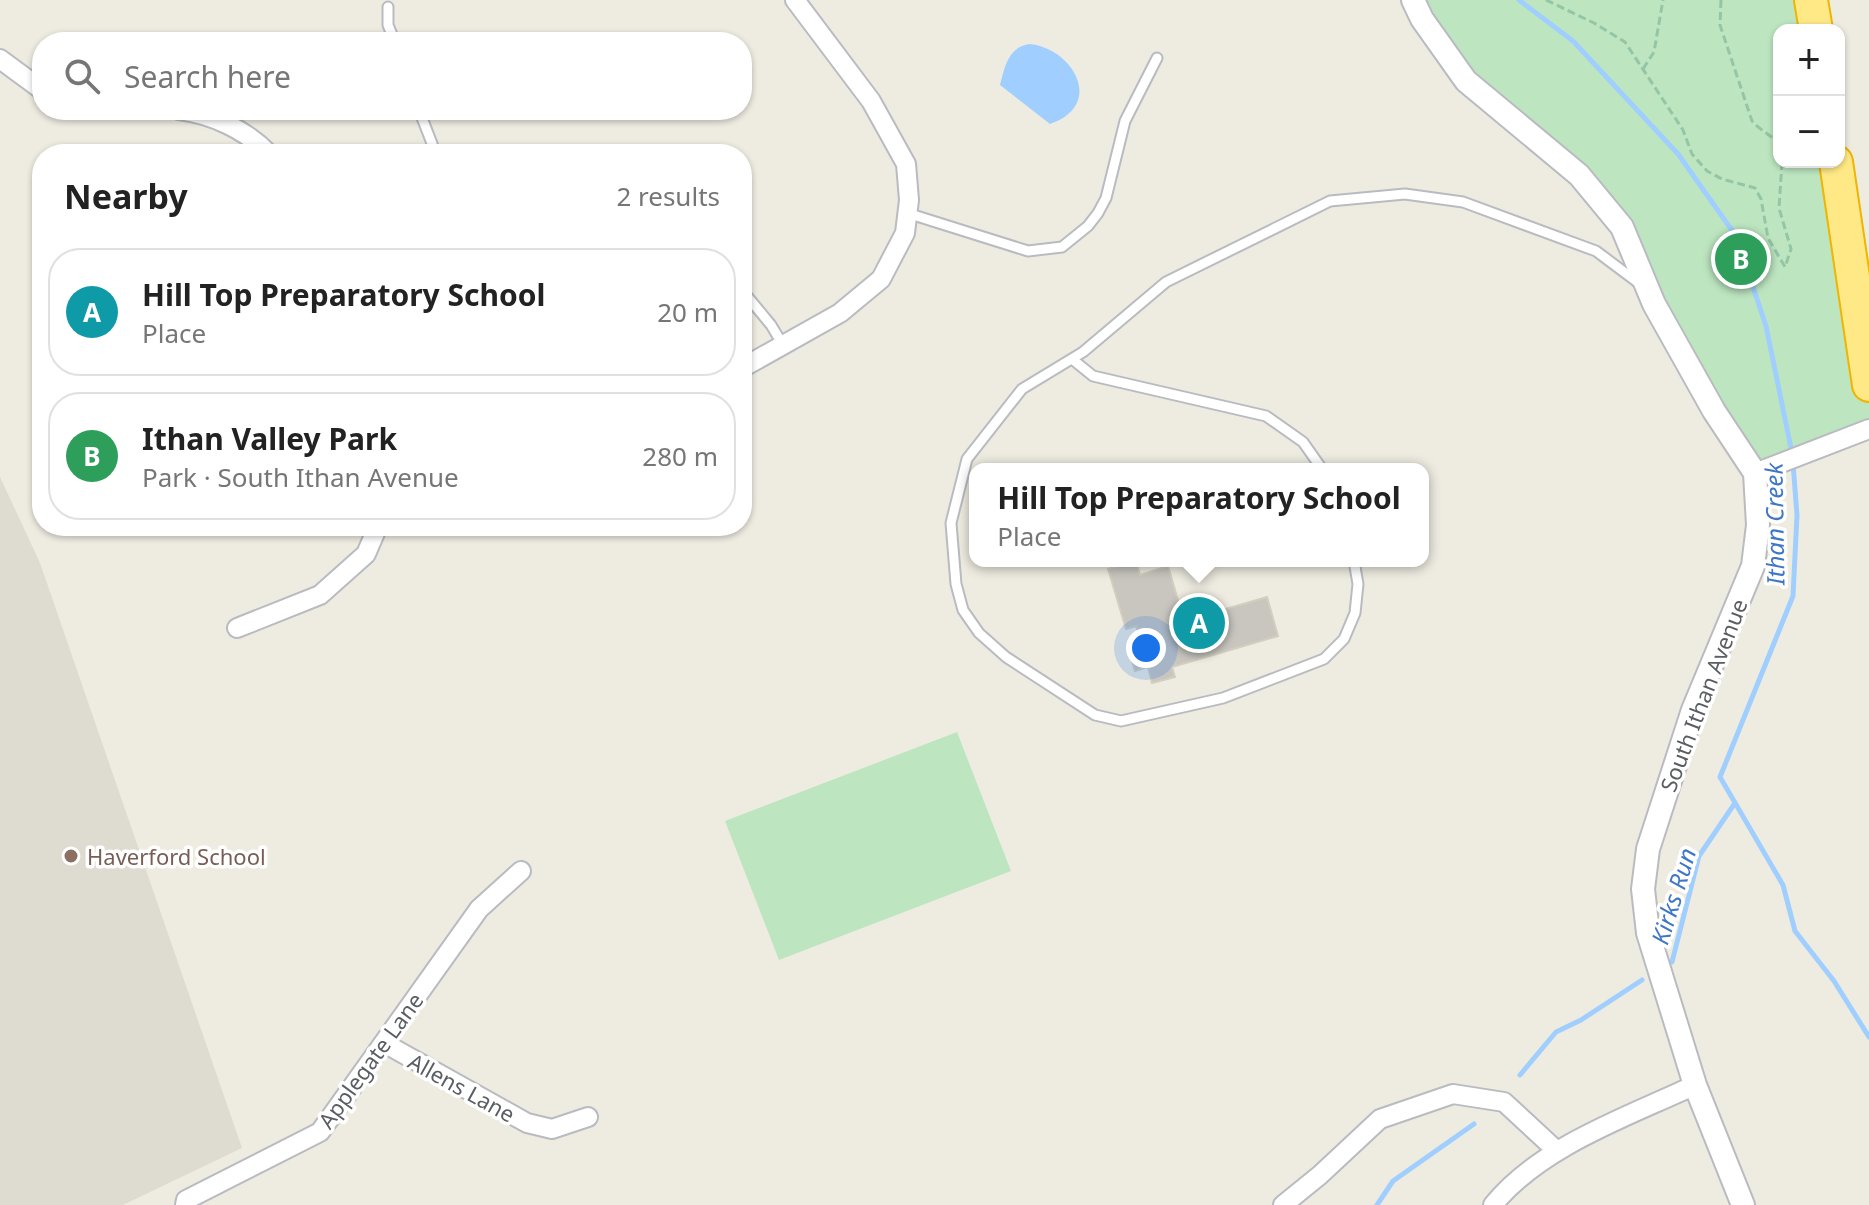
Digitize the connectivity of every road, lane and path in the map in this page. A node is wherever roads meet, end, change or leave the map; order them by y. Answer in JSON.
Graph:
{"nodes":[{"id":1,"x":795,"y":0,"type":"edge"},
{"id":2,"x":1413,"y":0,"type":"edge"},
{"id":3,"x":1546,"y":0,"type":"edge"},
{"id":4,"x":1663,"y":0,"type":"edge"},
{"id":5,"x":1721,"y":0,"type":"edge"},
{"id":6,"x":1811,"y":0,"type":"edge"},
{"id":7,"x":388,"y":7,"type":"dead end"},
{"id":8,"x":1815,"y":24,"type":"edge"},
{"id":9,"x":391,"y":32,"type":"edge"},
{"id":10,"x":1157,"y":58,"type":"dead end"},
{"id":11,"x":0,"y":59,"type":"edge"},
{"id":12,"x":1643,"y":69,"type":"junction"},
{"id":13,"x":32,"y":83,"type":"edge"},
{"id":14,"x":216,"y":120,"type":"edge"},
{"id":15,"x":423,"y":120,"type":"edge"},
{"id":16,"x":1773,"y":138,"type":"edge"},
{"id":17,"x":260,"y":144,"type":"edge"},
{"id":18,"x":432,"y":144,"type":"edge"},
{"id":19,"x":1782,"y":168,"type":"edge"},
{"id":20,"x":1837,"y":168,"type":"edge"},
{"id":21,"x":907,"y":213,"type":"junction"},
{"id":22,"x":1649,"y":291,"type":"junction"},
{"id":23,"x":752,"y":302,"type":"edge"},
{"id":24,"x":783,"y":346,"type":"junction"},
{"id":25,"x":1072,"y":359,"type":"junction"},
{"id":26,"x":752,"y":363,"type":"edge"},
{"id":27,"x":1869,"y":385,"type":"edge"},
{"id":28,"x":1869,"y":429,"type":"edge"},
{"id":29,"x":1318,"y":463,"type":"edge"},
{"id":30,"x":1755,"y":473,"type":"junction"},
{"id":31,"x":374,"y":536,"type":"edge"},
{"id":32,"x":1355,"y":567,"type":"edge"},
{"id":33,"x":237,"y":628,"type":"dead end"},
{"id":34,"x":521,"y":871,"type":"dead end"},
{"id":35,"x":384,"y":1043,"type":"junction"},
{"id":36,"x":1695,"y":1085,"type":"junction"},
{"id":37,"x":588,"y":1117,"type":"dead end"},
{"id":38,"x":1557,"y":1151,"type":"junction"},
{"id":39,"x":185,"y":1205,"type":"edge"},
{"id":40,"x":1283,"y":1205,"type":"edge"},
{"id":41,"x":1493,"y":1205,"type":"edge"},
{"id":42,"x":1743,"y":1205,"type":"edge"}],
"edges":[{"from":1,"to":21,"type":"street"},
{"from":2,"to":22,"type":"street"},
{"from":3,"to":12,"type":"path"},
{"from":4,"to":12,"type":"path"},
{"from":5,"to":16,"type":"path"},
{"from":6,"to":8,"type":"highway"},
{"from":7,"to":9,"type":"lane"},
{"from":10,"to":21,"type":"lane"},
{"from":11,"to":13,"type":"street"},
{"from":12,"to":19,"type":"path"},
{"from":14,"to":17,"type":"street"},
{"from":15,"to":18,"type":"lane"},
{"from":20,"to":27,"type":"highway"},
{"from":21,"to":24,"type":"street"},
{"from":22,"to":25,"type":"lane"},
{"from":22,"to":30,"type":"street"},
{"from":23,"to":24,"type":"lane"},
{"from":24,"to":26,"type":"street"},
{"from":25,"to":29,"type":"lane"},
{"from":25,"to":32,"type":"lane"},
{"from":28,"to":30,"type":"street"},
{"from":30,"to":36,"type":"street","name":"South Ithan Avenue"},
{"from":31,"to":33,"type":"street"},
{"from":34,"to":35,"type":"street","name":"Applegate Lane"},
{"from":35,"to":37,"type":"street","name":"Allens Lane"},
{"from":35,"to":39,"type":"street","name":"Applegate Lane"},
{"from":36,"to":38,"type":"street"},
{"from":36,"to":42,"type":"street","name":"South Ithan Avenue"},
{"from":38,"to":40,"type":"street"},
{"from":38,"to":41,"type":"street"}]}
